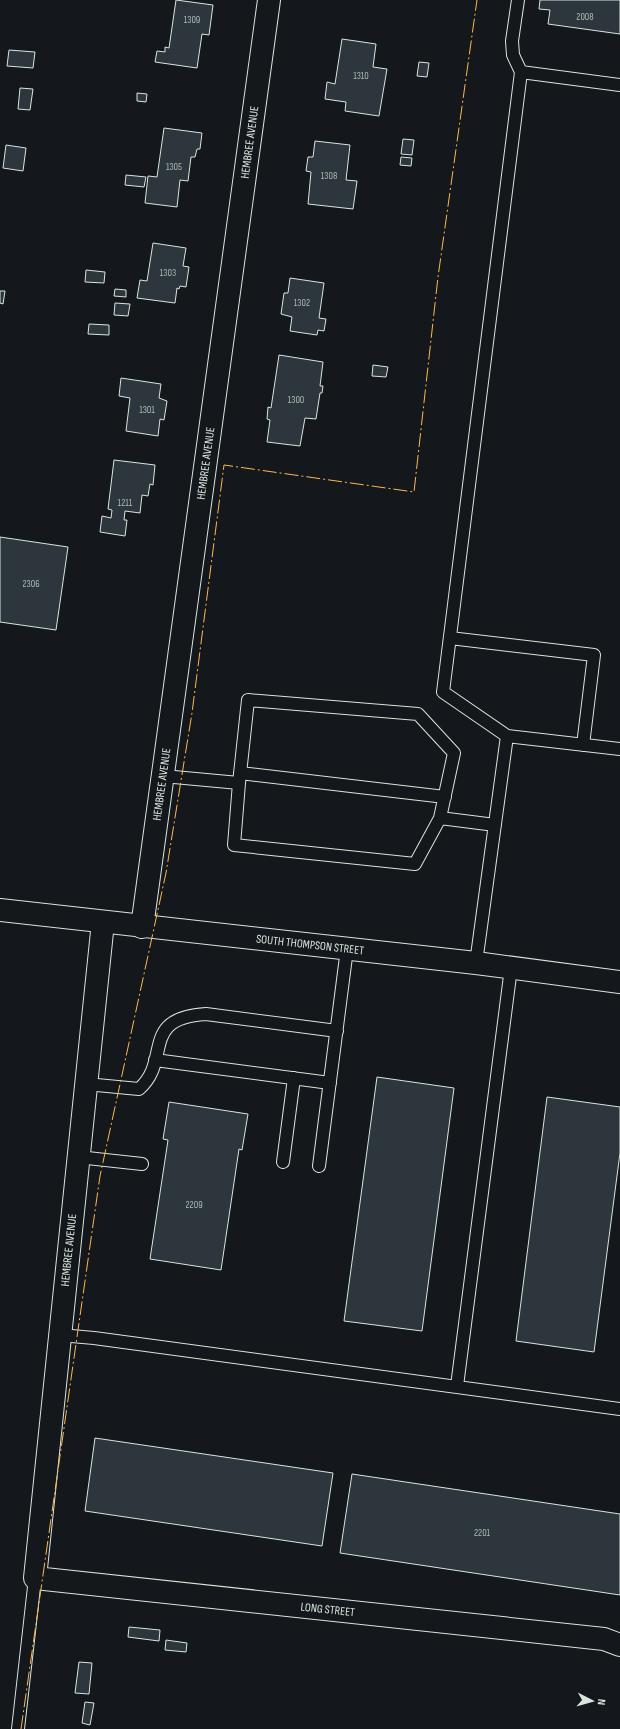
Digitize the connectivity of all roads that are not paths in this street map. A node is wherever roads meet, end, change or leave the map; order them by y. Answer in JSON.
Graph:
{"nodes":[{"id":1,"x":269,"y":0,"type":"edge"},
{"id":2,"x":518,"y":0,"type":"edge"},
{"id":3,"x":521,"y":72,"type":"junction"},
{"id":4,"x":620,"y":85,"type":"edge"},
{"id":5,"x":450,"y":638,"type":"junction"},
{"id":6,"x":507,"y":736,"type":"junction"},
{"id":7,"x":583,"y":745,"type":"junction"},
{"id":8,"x":620,"y":749,"type":"edge"},
{"id":9,"x":163,"y":776,"type":"junction"},
{"id":10,"x":239,"y":778,"type":"junction"},
{"id":11,"x":446,"y":797,"type":"junction"},
{"id":12,"x":440,"y":818,"type":"junction"},
{"id":13,"x":495,"y":825,"type":"junction"},
{"id":14,"x":0,"y":910,"type":"edge"},
{"id":15,"x":103,"y":922,"type":"junction"},
{"id":16,"x":142,"y":927,"type":"junction"},
{"id":17,"x":347,"y":949,"type":"junction"},
{"id":18,"x":476,"y":963,"type":"junction"},
{"id":19,"x":511,"y":968,"type":"junction"},
{"id":20,"x":620,"y":982,"type":"edge"},
{"id":21,"x":337,"y":1031,"type":"junction"},
{"id":22,"x":155,"y":1060,"type":"junction"},
{"id":23,"x":294,"y":1078,"type":"junction"},
{"id":24,"x":330,"y":1083,"type":"junction"},
{"id":25,"x":86,"y":1084,"type":"junction"},
{"id":26,"x":78,"y":1157,"type":"junction"},
{"id":27,"x":282,"y":1162,"type":"dead end"},
{"id":28,"x":142,"y":1164,"type":"dead end"},
{"id":29,"x":319,"y":1166,"type":"dead end"},
{"id":30,"x":60,"y":1335,"type":"junction"},
{"id":31,"x":457,"y":1386,"type":"junction"},
{"id":32,"x":620,"y":1409,"type":"edge"},
{"id":33,"x":35,"y":1578,"type":"junction"},
{"id":34,"x":620,"y":1645,"type":"edge"},
{"id":35,"x":18,"y":1729,"type":"edge"}],
"edges":[{"from":1,"to":9,"type":"main road","name":"HEMBREE AVENUE"},
{"from":2,"to":3,"type":"lane"},
{"from":3,"to":4,"type":"lane"},
{"from":3,"to":5,"type":"lane"},
{"from":5,"to":6,"type":"lane"},
{"from":5,"to":7,"type":"lane"},
{"from":6,"to":7,"type":"lane"},
{"from":6,"to":13,"type":"lane"},
{"from":7,"to":8,"type":"lane"},
{"from":9,"to":10,"type":"lane"},
{"from":9,"to":16,"type":"main road","name":"HEMBREE AVENUE"},
{"from":10,"to":11,"type":"lane"},
{"from":10,"to":11,"type":"lane"},
{"from":10,"to":12,"type":"lane"},
{"from":11,"to":12,"type":"lane"},
{"from":12,"to":13,"type":"lane"},
{"from":13,"to":18,"type":"lane"},
{"from":14,"to":15,"type":"main road","name":"SOUTH THOMPSON STREET"},
{"from":15,"to":16,"type":"main road","name":"SOUTH THOMPSON STREET"},
{"from":15,"to":25,"type":"main road","name":"HEMBREE AVENUE"},
{"from":16,"to":17,"type":"main road","name":"SOUTH THOMPSON STREET"},
{"from":17,"to":18,"type":"main road","name":"SOUTH THOMPSON STREET"},
{"from":17,"to":21,"type":"lane"},
{"from":18,"to":19,"type":"main road","name":"SOUTH THOMPSON STREET"},
{"from":19,"to":20,"type":"main road","name":"SOUTH THOMPSON STREET"},
{"from":19,"to":31,"type":"lane"},
{"from":21,"to":22,"type":"lane"},
{"from":21,"to":24,"type":"lane"},
{"from":22,"to":23,"type":"lane"},
{"from":22,"to":25,"type":"lane"},
{"from":23,"to":24,"type":"lane"},
{"from":23,"to":27,"type":"lane"},
{"from":24,"to":29,"type":"lane"},
{"from":25,"to":26,"type":"main road","name":"HEMBREE AVENUE"},
{"from":26,"to":28,"type":"lane"},
{"from":26,"to":30,"type":"main road","name":"HEMBREE AVENUE"},
{"from":30,"to":31,"type":"lane"},
{"from":30,"to":33,"type":"main road","name":"HEMBREE AVENUE"},
{"from":31,"to":32,"type":"lane"},
{"from":33,"to":34,"type":"main road","name":"LONG STREET"},
{"from":33,"to":35,"type":"lane"}]}
